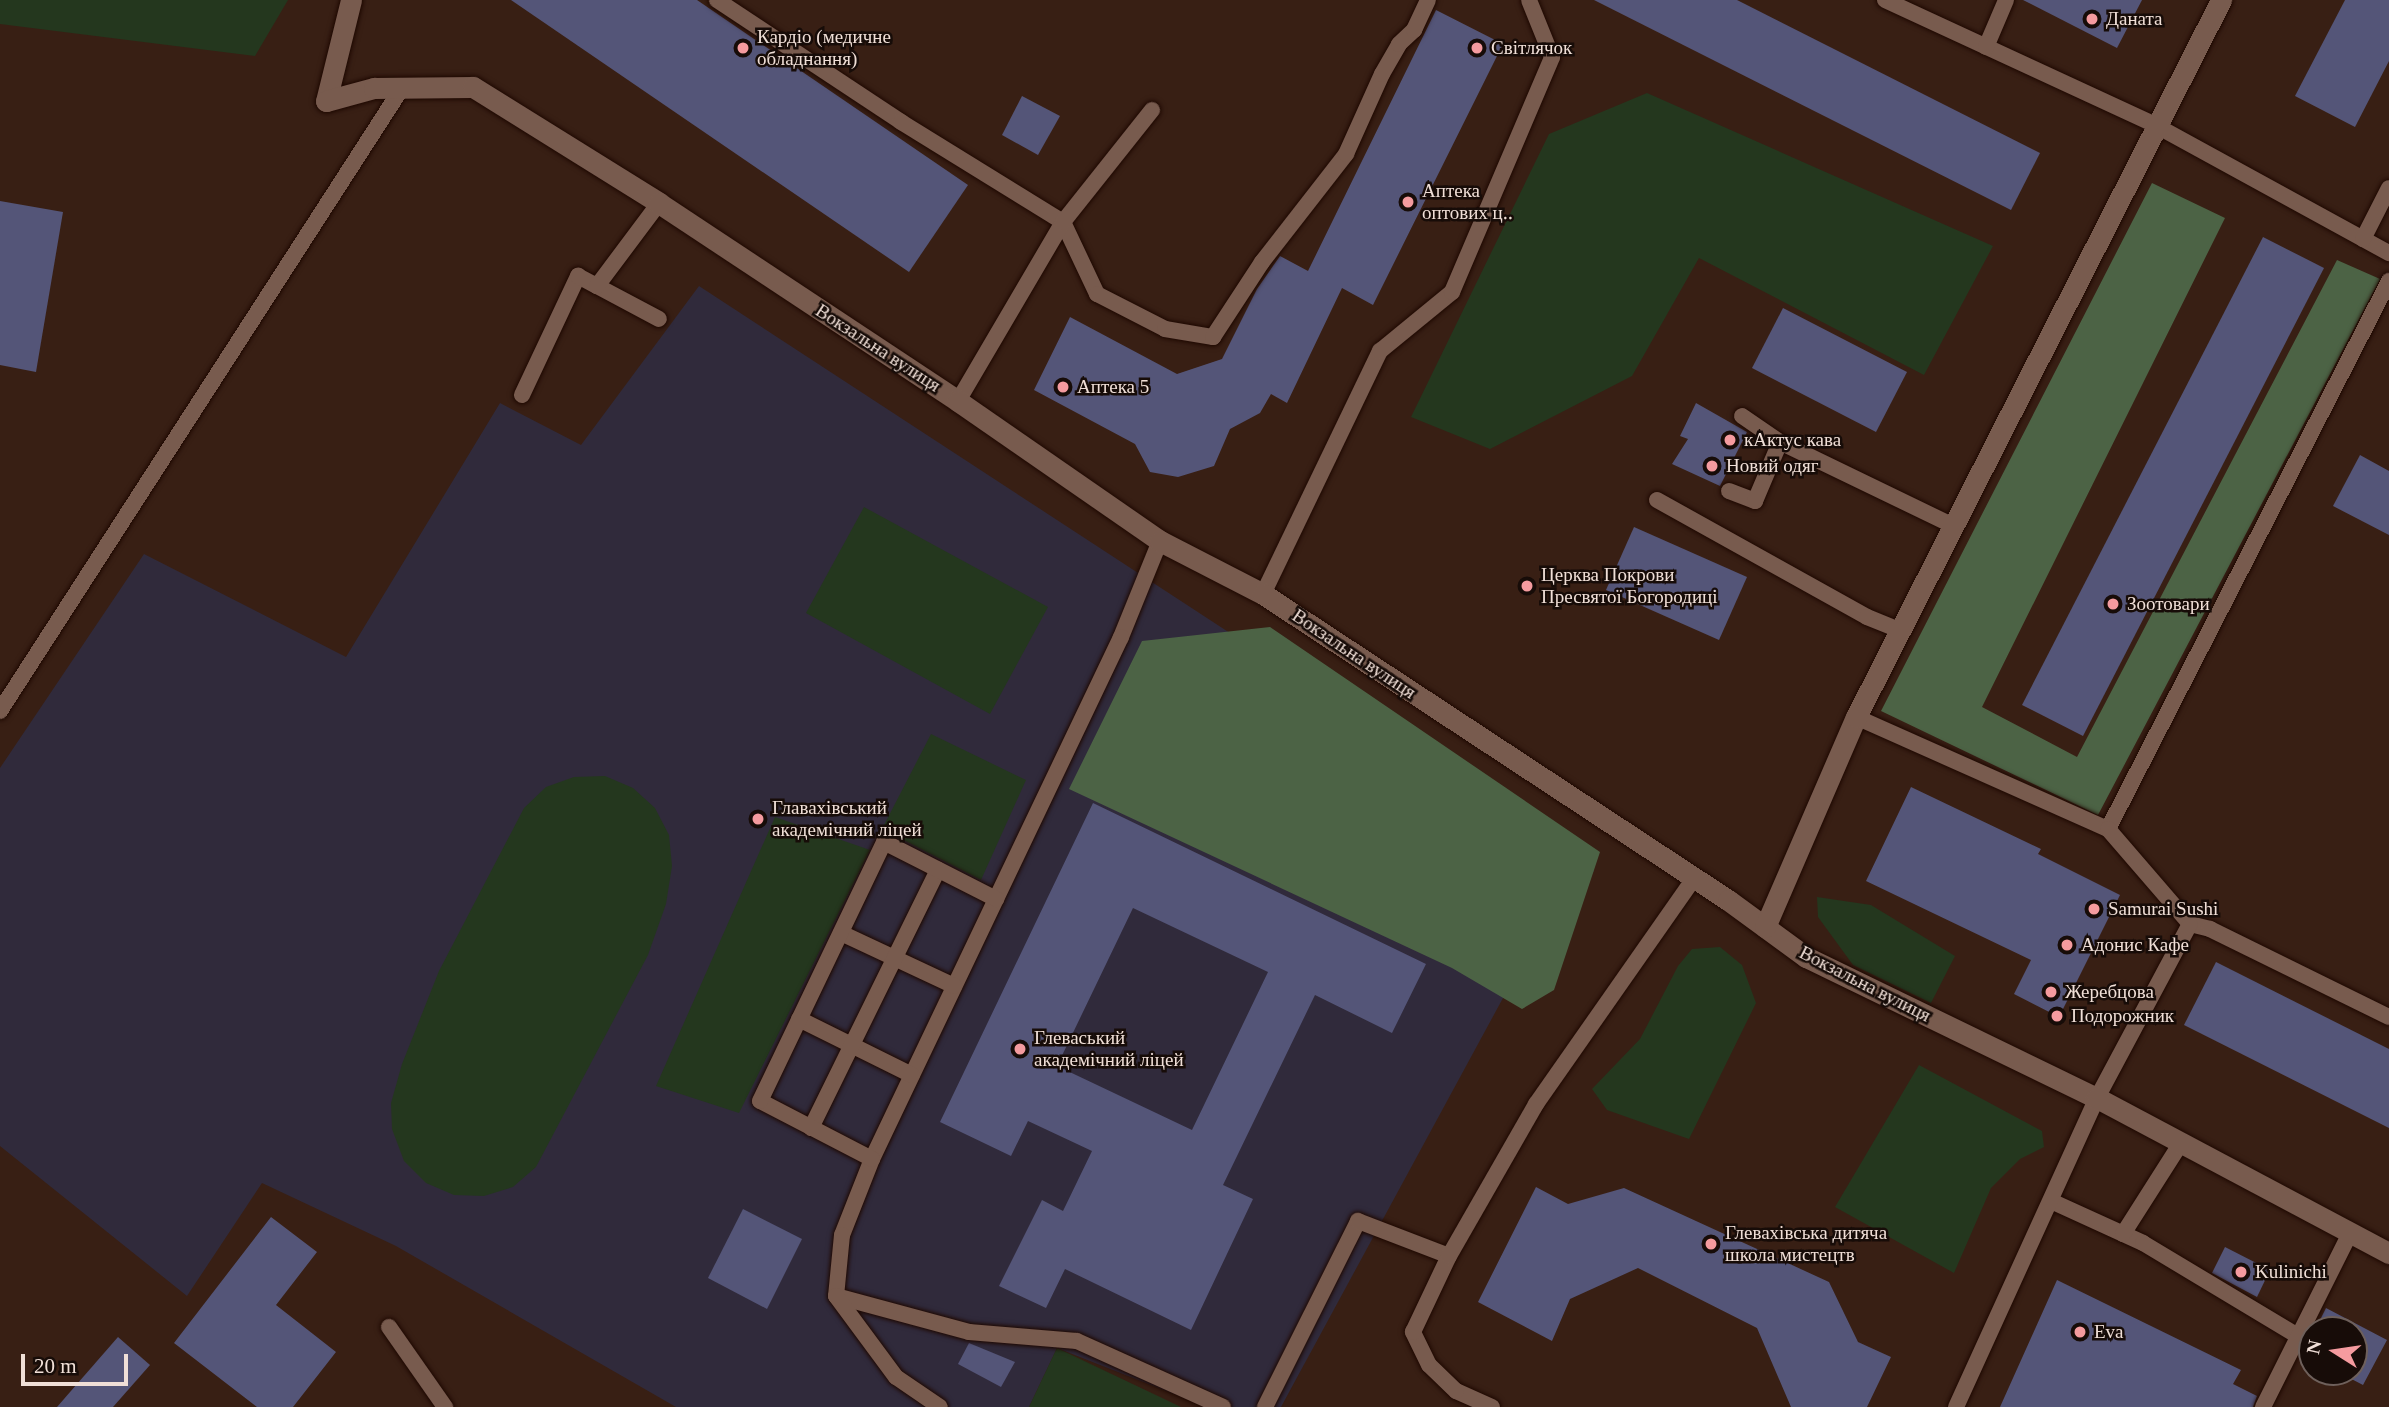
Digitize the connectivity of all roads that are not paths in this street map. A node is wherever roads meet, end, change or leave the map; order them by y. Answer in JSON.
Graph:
{"nodes":[{"id":1,"x":351,"y":0,"type":"edge"},
{"id":2,"x":717,"y":0,"type":"edge"},
{"id":3,"x":1428,"y":0,"type":"edge"},
{"id":4,"x":1529,"y":0,"type":"edge"},
{"id":5,"x":1885,"y":0,"type":"edge"},
{"id":6,"x":2006,"y":0,"type":"edge"},
{"id":7,"x":2221,"y":0,"type":"edge"},
{"id":8,"x":1986,"y":47,"type":"junction"},
{"id":9,"x":402,"y":88,"type":"junction"},
{"id":10,"x":1152,"y":110,"type":"dead end"},
{"id":11,"x":2155,"y":125,"type":"junction"},
{"id":12,"x":2389,"y":188,"type":"edge"},
{"id":13,"x":659,"y":203,"type":"junction"},
{"id":14,"x":1063,"y":222,"type":"junction"},
{"id":15,"x":2363,"y":239,"type":"junction"},
{"id":16,"x":2389,"y":253,"type":"edge"},
{"id":17,"x":2389,"y":281,"type":"edge"},
{"id":18,"x":597,"y":286,"type":"junction"},
{"id":19,"x":659,"y":319,"type":"dead end"},
{"id":20,"x":522,"y":395,"type":"dead end"},
{"id":21,"x":958,"y":401,"type":"junction"},
{"id":22,"x":1742,"y":416,"type":"dead end"},
{"id":23,"x":1780,"y":442,"type":"junction"},
{"id":24,"x":1729,"y":491,"type":"dead end"},
{"id":25,"x":1657,"y":500,"type":"dead end"},
{"id":26,"x":1952,"y":525,"type":"junction"},
{"id":27,"x":1160,"y":541,"type":"junction"},
{"id":28,"x":1263,"y":594,"type":"junction"},
{"id":29,"x":1900,"y":630,"type":"junction"},
{"id":30,"x":0,"y":711,"type":"edge"},
{"id":31,"x":1856,"y":717,"type":"junction"},
{"id":32,"x":2108,"y":829,"type":"junction"},
{"id":33,"x":938,"y":870,"type":"junction"},
{"id":34,"x":1693,"y":880,"type":"junction"},
{"id":35,"x":996,"y":899,"type":"junction"},
{"id":36,"x":2190,"y":924,"type":"junction"},
{"id":37,"x":1765,"y":927,"type":"junction"},
{"id":38,"x":841,"y":933,"type":"junction"},
{"id":39,"x":893,"y":958,"type":"junction"},
{"id":40,"x":954,"y":986,"type":"junction"},
{"id":41,"x":2389,"y":1017,"type":"edge"},
{"id":42,"x":799,"y":1019,"type":"junction"},
{"id":43,"x":851,"y":1044,"type":"junction"},
{"id":44,"x":912,"y":1074,"type":"junction"},
{"id":45,"x":2097,"y":1098,"type":"junction"},
{"id":46,"x":811,"y":1128,"type":"junction"},
{"id":47,"x":2181,"y":1143,"type":"junction"},
{"id":48,"x":872,"y":1159,"type":"junction"},
{"id":49,"x":2051,"y":1201,"type":"junction"},
{"id":50,"x":2350,"y":1233,"type":"junction"},
{"id":51,"x":2123,"y":1234,"type":"junction"},
{"id":52,"x":2389,"y":1253,"type":"edge"},
{"id":53,"x":1448,"y":1256,"type":"junction"},
{"id":54,"x":836,"y":1296,"type":"junction"},
{"id":55,"x":389,"y":1327,"type":"dead end"},
{"id":56,"x":2296,"y":1335,"type":"junction"},
{"id":57,"x":445,"y":1407,"type":"edge"},
{"id":58,"x":940,"y":1407,"type":"edge"},
{"id":59,"x":1223,"y":1407,"type":"edge"},
{"id":60,"x":1265,"y":1407,"type":"edge"},
{"id":61,"x":1492,"y":1407,"type":"edge"},
{"id":62,"x":1956,"y":1407,"type":"edge"},
{"id":63,"x":2263,"y":1407,"type":"edge"}],
"edges":[{"from":1,"to":9,"type":"street","name":"Вокзальна вулиця"},
{"from":2,"to":14,"type":"lane"},
{"from":3,"to":14,"type":"lane"},
{"from":4,"to":28,"type":"lane"},
{"from":5,"to":8,"type":"lane"},
{"from":6,"to":8,"type":"lane"},
{"from":7,"to":11,"type":"street"},
{"from":8,"to":11,"type":"lane"},
{"from":9,"to":13,"type":"street","name":"Вокзальна вулиця"},
{"from":9,"to":30,"type":"lane"},
{"from":10,"to":14,"type":"lane"},
{"from":11,"to":15,"type":"lane"},
{"from":11,"to":26,"type":"street"},
{"from":12,"to":15,"type":"lane"},
{"from":13,"to":18,"type":"lane"},
{"from":13,"to":21,"type":"street","name":"Вокзальна вулиця"},
{"from":14,"to":21,"type":"lane"},
{"from":15,"to":16,"type":"lane"},
{"from":17,"to":32,"type":"lane"},
{"from":18,"to":19,"type":"lane"},
{"from":18,"to":20,"type":"lane"},
{"from":21,"to":27,"type":"street","name":"Вокзальна вулиця"},
{"from":22,"to":23,"type":"lane"},
{"from":23,"to":24,"type":"lane"},
{"from":23,"to":26,"type":"lane"},
{"from":25,"to":29,"type":"lane"},
{"from":26,"to":29,"type":"street"},
{"from":27,"to":28,"type":"street","name":"Вокзальна вулиця"},
{"from":27,"to":35,"type":"lane"},
{"from":28,"to":34,"type":"street","name":"Вокзальна вулиця"},
{"from":29,"to":31,"type":"street"},
{"from":31,"to":32,"type":"lane"},
{"from":31,"to":37,"type":"street"},
{"from":32,"to":36,"type":"lane"},
{"from":33,"to":35,"type":"lane"},
{"from":33,"to":38,"type":"lane"},
{"from":33,"to":39,"type":"lane"},
{"from":34,"to":37,"type":"street","name":"Вокзальна вулиця"},
{"from":34,"to":53,"type":"lane"},
{"from":35,"to":40,"type":"lane"},
{"from":36,"to":41,"type":"lane"},
{"from":36,"to":45,"type":"lane"},
{"from":37,"to":45,"type":"street","name":"Вокзальна вулиця"},
{"from":38,"to":39,"type":"lane"},
{"from":38,"to":42,"type":"lane"},
{"from":39,"to":40,"type":"lane"},
{"from":39,"to":43,"type":"lane"},
{"from":40,"to":44,"type":"lane"},
{"from":42,"to":43,"type":"lane"},
{"from":42,"to":46,"type":"lane"},
{"from":43,"to":44,"type":"lane"},
{"from":43,"to":46,"type":"lane"},
{"from":44,"to":48,"type":"lane"},
{"from":45,"to":47,"type":"street","name":"Вокзальна вулиця"},
{"from":45,"to":49,"type":"lane"},
{"from":46,"to":48,"type":"lane"},
{"from":47,"to":50,"type":"street","name":"Вокзальна вулиця"},
{"from":47,"to":51,"type":"lane"},
{"from":48,"to":54,"type":"lane"},
{"from":49,"to":51,"type":"lane"},
{"from":49,"to":62,"type":"lane"},
{"from":50,"to":52,"type":"street","name":"Вокзальна вулиця"},
{"from":50,"to":56,"type":"lane"},
{"from":51,"to":56,"type":"lane"},
{"from":53,"to":60,"type":"lane"},
{"from":53,"to":61,"type":"lane"},
{"from":54,"to":58,"type":"lane"},
{"from":54,"to":59,"type":"lane"},
{"from":55,"to":57,"type":"lane"},
{"from":56,"to":63,"type":"lane"}]}
